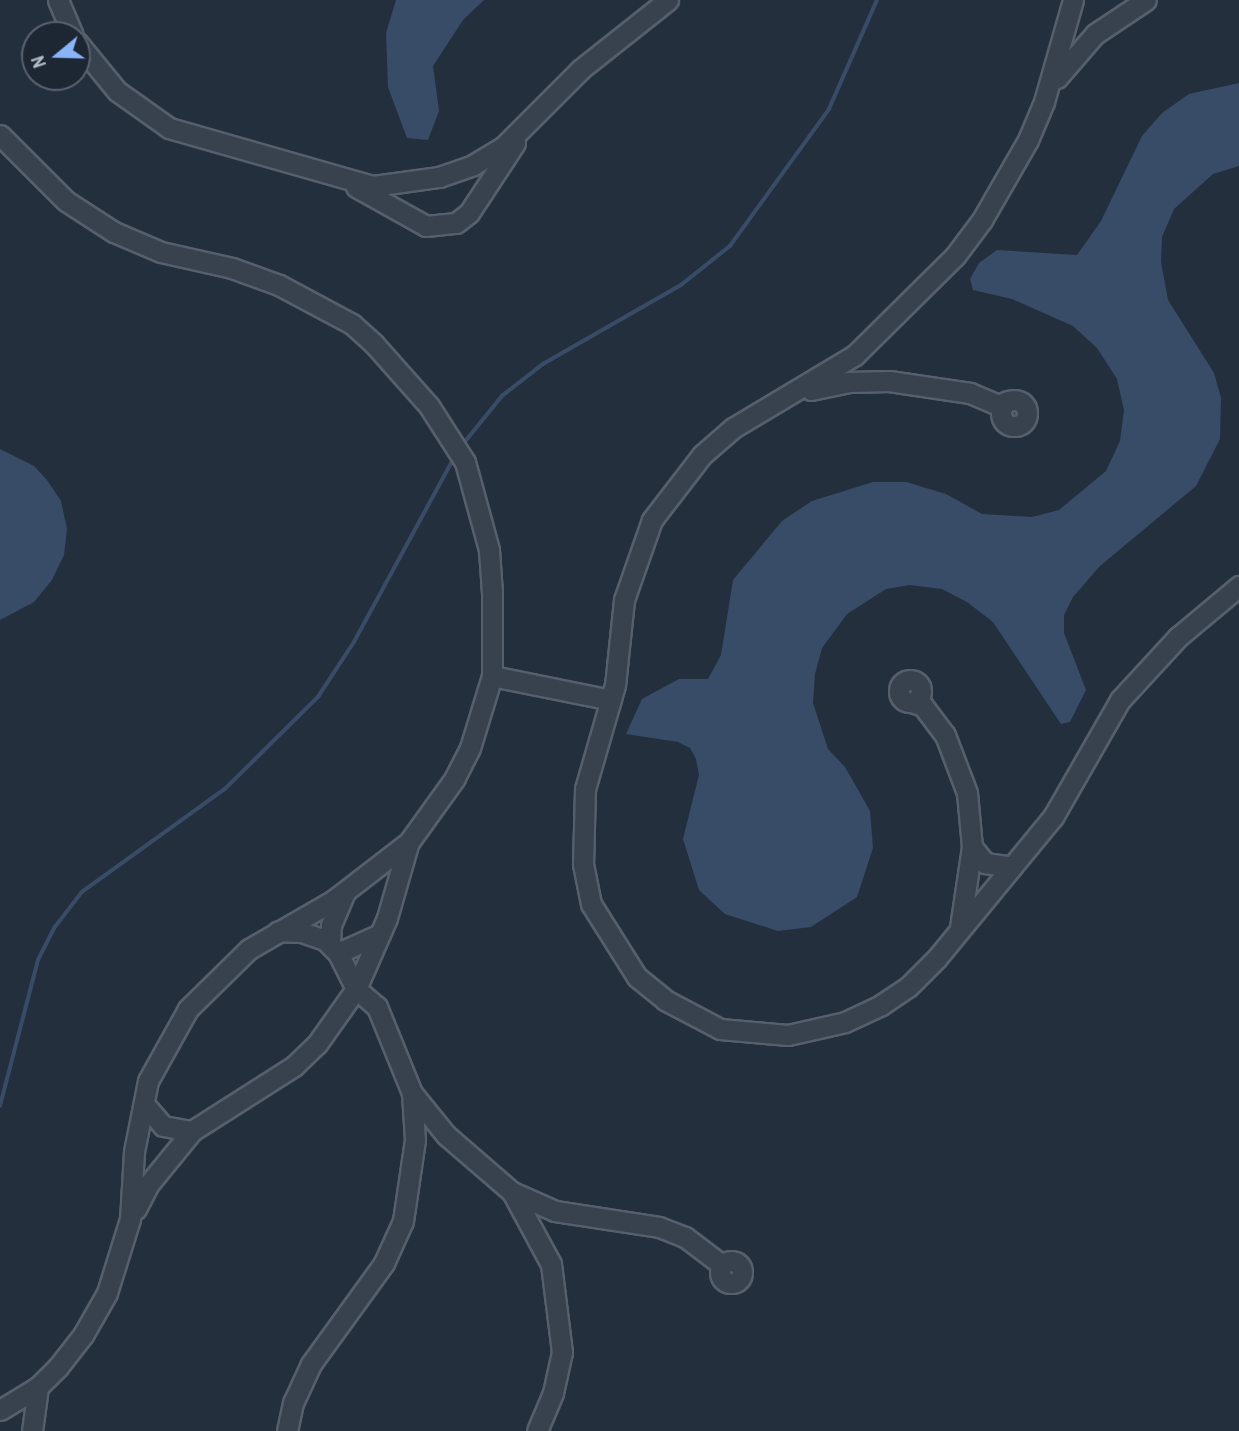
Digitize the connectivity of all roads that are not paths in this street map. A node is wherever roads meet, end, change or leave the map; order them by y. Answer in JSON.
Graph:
{"nodes":[{"id":1,"x":58,"y":0,"type":"edge"},
{"id":2,"x":668,"y":0,"type":"edge"},
{"id":3,"x":1146,"y":0,"type":"edge"},
{"id":4,"x":1072,"y":5,"type":"edge"},
{"id":5,"x":67,"y":21,"type":"edge"},
{"id":6,"x":1103,"y":28,"type":"junction"},
{"id":7,"x":91,"y":59,"type":"edge"},
{"id":8,"x":1047,"y":93,"type":"junction"},
{"id":9,"x":528,"y":125,"type":"junction"},
{"id":10,"x":0,"y":135,"type":"edge"},
{"id":11,"x":346,"y":181,"type":"junction"},
{"id":12,"x":873,"y":340,"type":"junction"},
{"id":13,"x":889,"y":381,"type":"junction"},
{"id":14,"x":796,"y":393,"type":"junction"},
{"id":15,"x":1002,"y":407,"type":"dead end"},
{"id":16,"x":1239,"y":586,"type":"edge"},
{"id":17,"x":492,"y":676,"type":"junction"},
{"id":18,"x":918,"y":699,"type":"dead end"},
{"id":19,"x":611,"y":700,"type":"junction"},
{"id":20,"x":409,"y":842,"type":"junction"},
{"id":21,"x":972,"y":847,"type":"junction"},
{"id":22,"x":1012,"y":867,"type":"junction"},
{"id":23,"x":344,"y":894,"type":"junction"},
{"id":24,"x":960,"y":928,"type":"junction"},
{"id":25,"x":275,"y":931,"type":"junction"},
{"id":26,"x":380,"y":934,"type":"junction"},
{"id":27,"x":334,"y":949,"type":"junction"},
{"id":28,"x":356,"y":989,"type":"junction"},
{"id":29,"x":412,"y":1093,"type":"junction"},
{"id":30,"x":144,"y":1104,"type":"junction"},
{"id":31,"x":192,"y":1131,"type":"junction"},
{"id":32,"x":446,"y":1135,"type":"junction"},
{"id":33,"x":415,"y":1140,"type":"junction"},
{"id":34,"x":512,"y":1192,"type":"junction"},
{"id":35,"x":555,"y":1211,"type":"junction"},
{"id":36,"x":130,"y":1219,"type":"junction"},
{"id":37,"x":536,"y":1230,"type":"junction"},
{"id":38,"x":722,"y":1265,"type":"dead end"},
{"id":39,"x":37,"y":1387,"type":"junction"},
{"id":40,"x":1,"y":1409,"type":"edge"},
{"id":41,"x":32,"y":1426,"type":"edge"},
{"id":42,"x":287,"y":1431,"type":"edge"},
{"id":43,"x":537,"y":1431,"type":"edge"}],
"edges":[{"from":1,"to":5,"type":"street"},
{"from":2,"to":9,"type":"street"},
{"from":3,"to":6,"type":"street"},
{"from":4,"to":6,"type":"street"},
{"from":4,"to":8,"type":"street"},
{"from":6,"to":8,"type":"street"},
{"from":7,"to":11,"type":"street"},
{"from":8,"to":12,"type":"street"},
{"from":9,"to":11,"type":"street"},
{"from":9,"to":11,"type":"street"},
{"from":10,"to":17,"type":"street"},
{"from":12,"to":13,"type":"street"},
{"from":12,"to":14,"type":"street"},
{"from":13,"to":14,"type":"street"},
{"from":13,"to":15,"type":"street"},
{"from":14,"to":19,"type":"street"},
{"from":16,"to":22,"type":"street"},
{"from":17,"to":19,"type":"street"},
{"from":17,"to":20,"type":"street"},
{"from":18,"to":21,"type":"street"},
{"from":19,"to":24,"type":"street"},
{"from":20,"to":23,"type":"street"},
{"from":20,"to":26,"type":"street"},
{"from":21,"to":22,"type":"street"},
{"from":21,"to":24,"type":"street"},
{"from":22,"to":24,"type":"street"},
{"from":23,"to":25,"type":"street"},
{"from":23,"to":27,"type":"street"},
{"from":25,"to":27,"type":"street"},
{"from":25,"to":30,"type":"street"},
{"from":26,"to":27,"type":"street"},
{"from":26,"to":28,"type":"street"},
{"from":27,"to":28,"type":"street"},
{"from":28,"to":29,"type":"street"},
{"from":28,"to":31,"type":"street"},
{"from":29,"to":32,"type":"street"},
{"from":29,"to":33,"type":"street"},
{"from":30,"to":31,"type":"street"},
{"from":30,"to":36,"type":"street"},
{"from":31,"to":36,"type":"street"},
{"from":32,"to":33,"type":"street"},
{"from":32,"to":34,"type":"street"},
{"from":33,"to":42,"type":"street"},
{"from":34,"to":35,"type":"street"},
{"from":34,"to":37,"type":"street"},
{"from":35,"to":37,"type":"street"},
{"from":35,"to":38,"type":"street"},
{"from":36,"to":39,"type":"street"},
{"from":37,"to":43,"type":"street"},
{"from":39,"to":40,"type":"street"},
{"from":39,"to":41,"type":"street"},
{"from":40,"to":41,"type":"street"}]}
